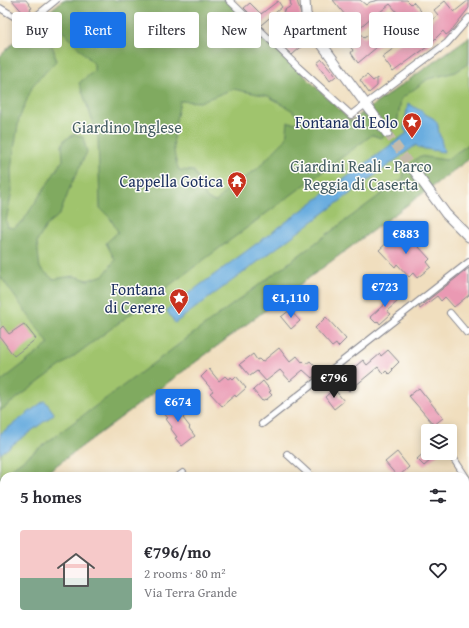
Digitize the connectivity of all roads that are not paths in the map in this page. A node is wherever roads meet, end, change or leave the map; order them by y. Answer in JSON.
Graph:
{"nodes":[{"id":1,"x":56,"y":0,"type":"edge"},
{"id":2,"x":229,"y":0,"type":"edge"},
{"id":3,"x":305,"y":0,"type":"edge"},
{"id":4,"x":0,"y":8,"type":"edge"},
{"id":5,"x":469,"y":18,"type":"edge"},
{"id":6,"x":366,"y":103,"type":"junction"},
{"id":7,"x":387,"y":133,"type":"tunnel mouth"},
{"id":8,"x":413,"y":169,"type":"tunnel mouth"},
{"id":9,"x":469,"y":237,"type":"edge"},
{"id":10,"x":469,"y":262,"type":"edge"},
{"id":11,"x":450,"y":314,"type":"dead end"},
{"id":12,"x":469,"y":332,"type":"edge"},
{"id":13,"x":262,"y":424,"type":"dead end"},
{"id":14,"x":287,"y":454,"type":"dead end"},
{"id":15,"x":455,"y":460,"type":"edge"},
{"id":16,"x":307,"y":472,"type":"edge"},
{"id":17,"x":462,"y":472,"type":"edge"}],
"edges":[{"from":1,"to":4,"type":"street"},
{"from":2,"to":6,"type":"street"},
{"from":3,"to":6,"type":"street"},
{"from":5,"to":6,"type":"street"},
{"from":6,"to":7,"type":"street"},
{"from":8,"to":9,"type":"street"},
{"from":10,"to":13,"type":"street"},
{"from":11,"to":12,"type":"street"},
{"from":14,"to":16,"type":"street"},
{"from":15,"to":17,"type":"street"}]}
